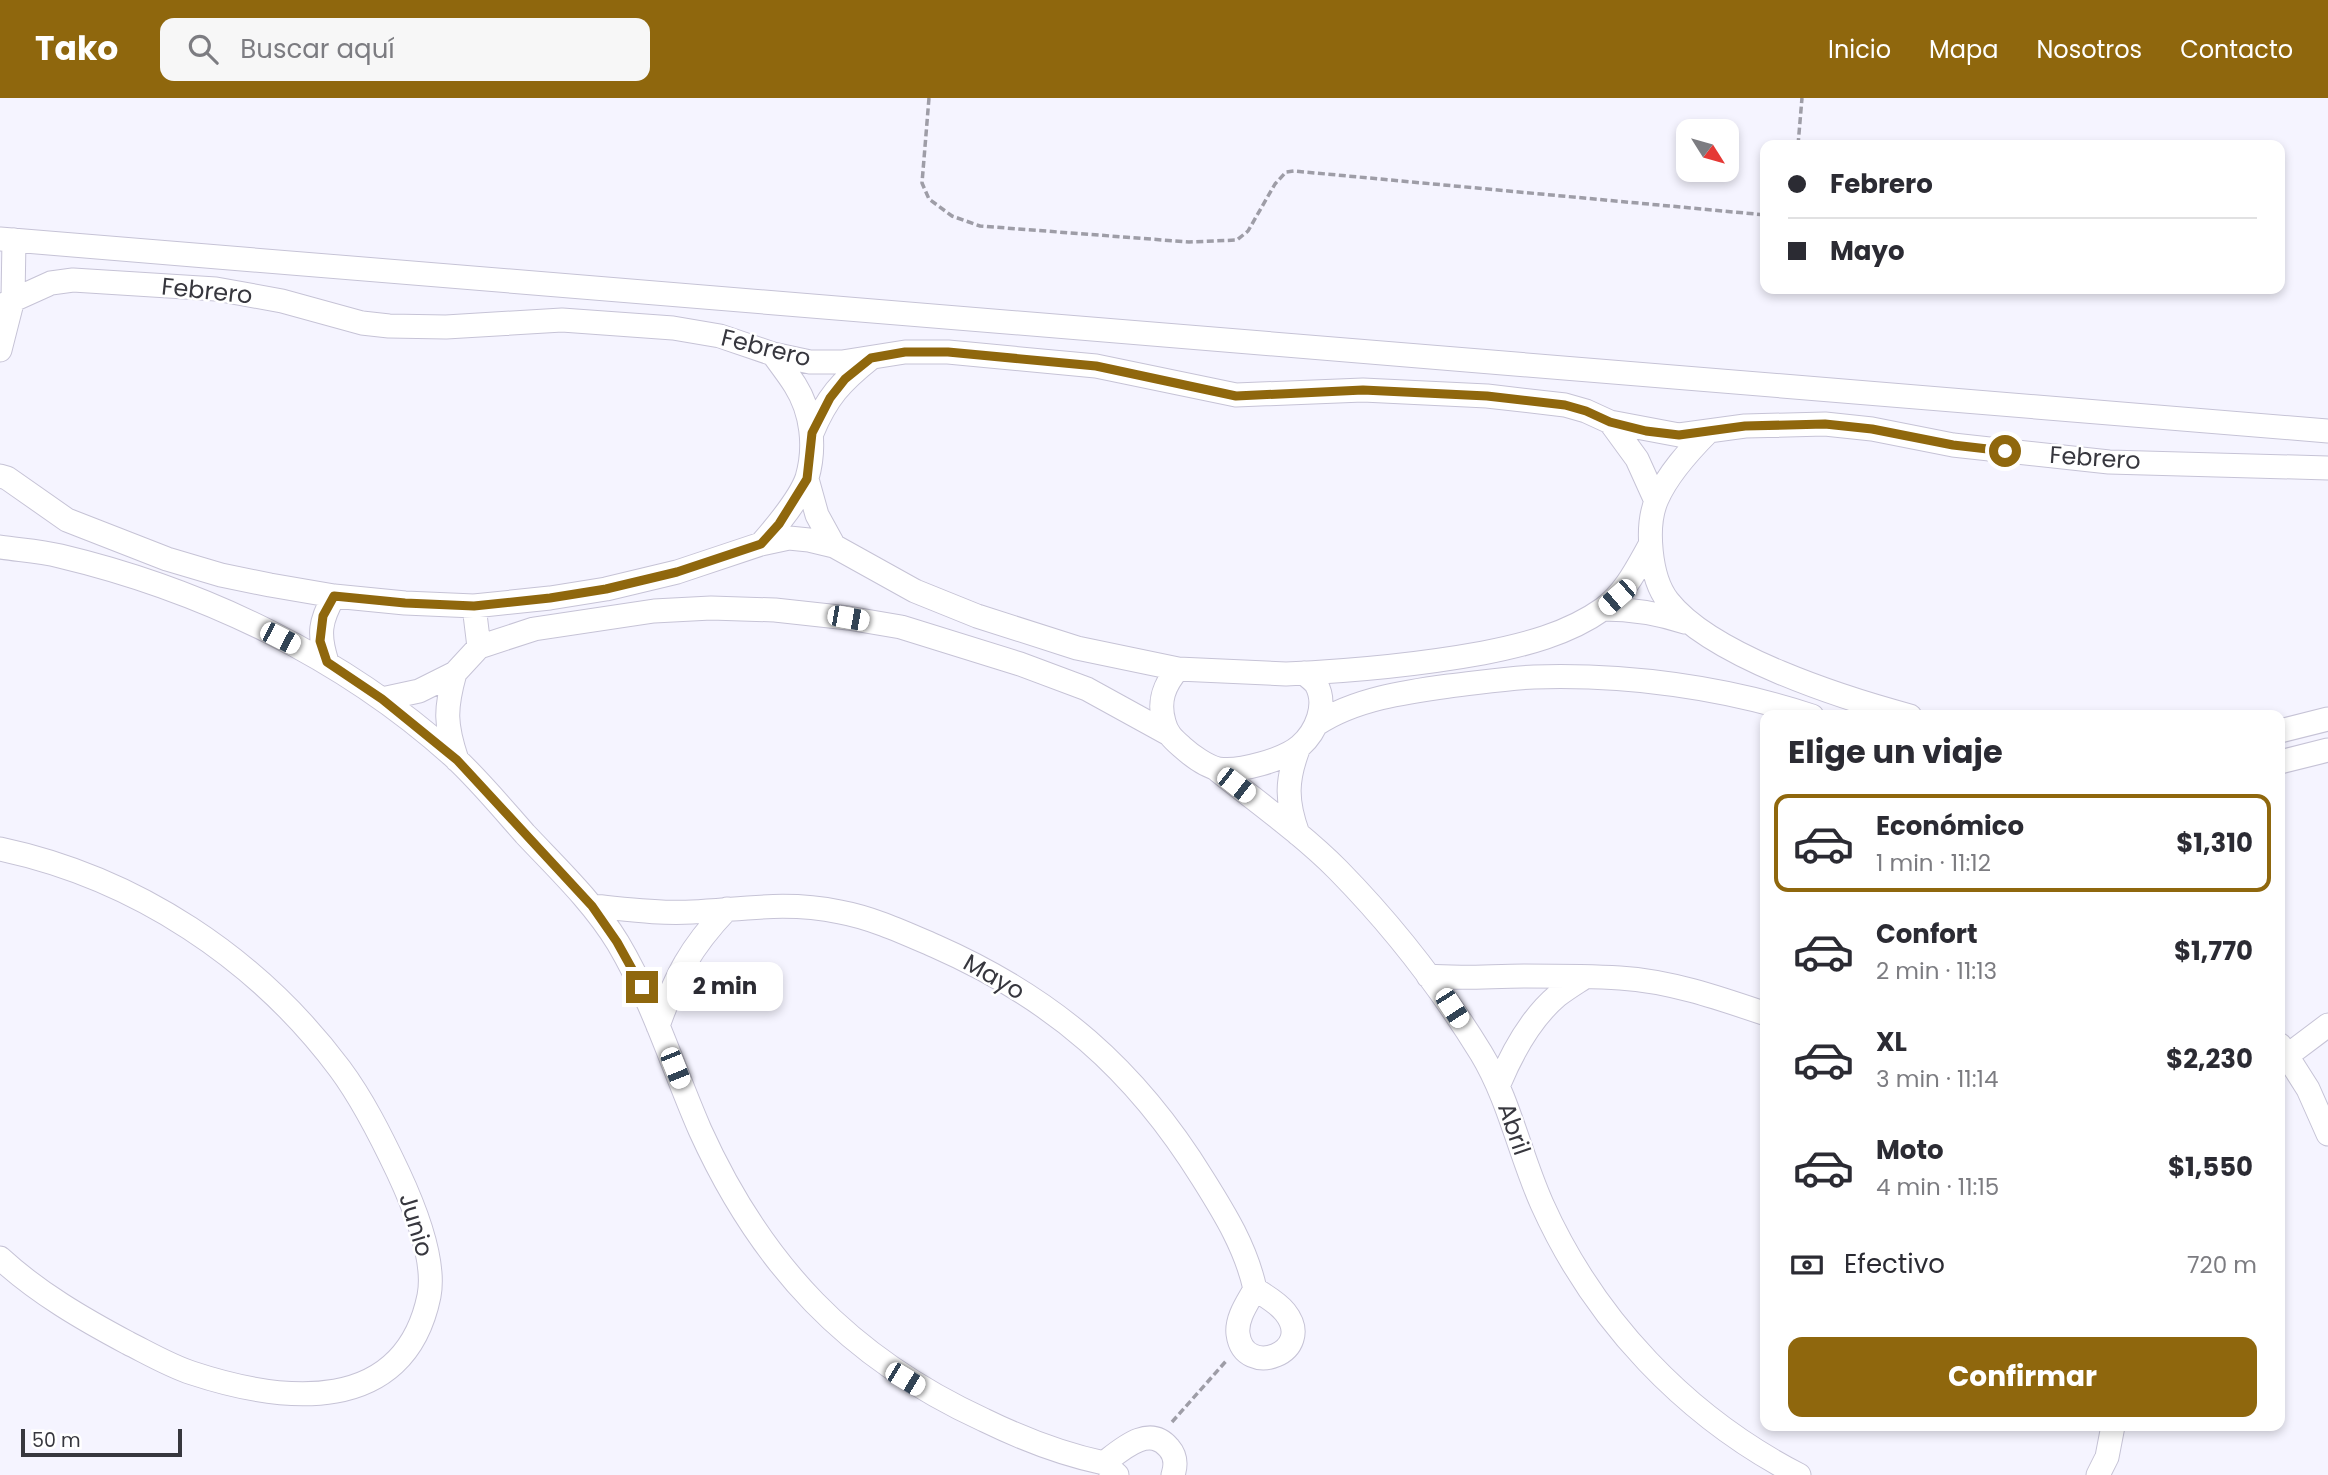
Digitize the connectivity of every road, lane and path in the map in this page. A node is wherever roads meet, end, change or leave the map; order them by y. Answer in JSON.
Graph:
{"nodes":[{"id":1,"x":929,"y":98,"type":"edge"},
{"id":2,"x":1802,"y":98,"type":"edge"},
{"id":3,"x":1798,"y":140,"type":"edge"},
{"id":4,"x":1760,"y":214,"type":"edge"},
{"id":5,"x":7,"y":239,"type":"edge"},
{"id":6,"x":7,"y":302,"type":"edge"},
{"id":7,"x":0,"y":350,"type":"edge"},
{"id":8,"x":773,"y":354,"type":"junction"},
{"id":9,"x":871,"y":358,"type":"junction"},
{"id":10,"x":1610,"y":422,"type":"junction"},
{"id":11,"x":2328,"y":431,"type":"edge"},
{"id":12,"x":1708,"y":432,"type":"junction"},
{"id":13,"x":812,"y":433,"type":"junction"},
{"id":14,"x":2328,"y":468,"type":"edge"},
{"id":15,"x":2,"y":471,"type":"edge"},
{"id":16,"x":807,"y":479,"type":"junction"},
{"id":17,"x":1656,"y":501,"type":"junction"},
{"id":18,"x":67,"y":520,"type":"junction"},
{"id":19,"x":761,"y":544,"type":"junction"},
{"id":20,"x":1650,"y":545,"type":"junction"},
{"id":21,"x":834,"y":546,"type":"junction"},
{"id":22,"x":0,"y":547,"type":"edge"},
{"id":23,"x":56,"y":555,"type":"junction"},
{"id":24,"x":677,"y":572,"type":"junction"},
{"id":25,"x":915,"y":591,"type":"junction"},
{"id":26,"x":334,"y":596,"type":"junction"},
{"id":27,"x":474,"y":606,"type":"junction"},
{"id":28,"x":685,"y":609,"type":"junction"},
{"id":29,"x":1603,"y":609,"type":"junction"},
{"id":30,"x":1692,"y":625,"type":"junction"},
{"id":31,"x":901,"y":627,"type":"junction"},
{"id":32,"x":1522,"y":645,"type":"junction"},
{"id":33,"x":479,"y":647,"type":"junction"},
{"id":34,"x":1757,"y":661,"type":"junction"},
{"id":35,"x":327,"y":662,"type":"junction"},
{"id":36,"x":1178,"y":669,"type":"junction"},
{"id":37,"x":455,"y":673,"type":"junction"},
{"id":38,"x":1304,"y":673,"type":"junction"},
{"id":39,"x":1532,"y":677,"type":"junction"},
{"id":40,"x":1748,"y":698,"type":"junction"},
{"id":41,"x":382,"y":699,"type":"junction"},
{"id":42,"x":1791,"y":710,"type":"edge"},
{"id":43,"x":1891,"y":710,"type":"edge"},
{"id":44,"x":2328,"y":719,"type":"edge"},
{"id":45,"x":1317,"y":724,"type":"junction"},
{"id":46,"x":2285,"y":730,"type":"edge"},
{"id":47,"x":1167,"y":733,"type":"junction"},
{"id":48,"x":1299,"y":747,"type":"junction"},
{"id":49,"x":2328,"y":750,"type":"edge"},
{"id":50,"x":457,"y":760,"type":"junction"},
{"id":51,"x":2285,"y":761,"type":"edge"},
{"id":52,"x":1216,"y":769,"type":"junction"},
{"id":53,"x":1297,"y":834,"type":"junction"},
{"id":54,"x":0,"y":849,"type":"edge"},
{"id":55,"x":592,"y":906,"type":"junction"},
{"id":56,"x":727,"y":909,"type":"junction"},
{"id":57,"x":1428,"y":976,"type":"junction"},
{"id":58,"x":1585,"y":977,"type":"junction"},
{"id":59,"x":1760,"y":1012,"type":"edge"},
{"id":60,"x":2328,"y":1025,"type":"edge"},
{"id":61,"x":658,"y":1026,"type":"junction"},
{"id":62,"x":2285,"y":1049,"type":"edge"},
{"id":63,"x":2285,"y":1052,"type":"edge"},
{"id":64,"x":1499,"y":1084,"type":"junction"},
{"id":65,"x":2328,"y":1134,"type":"edge"},
{"id":66,"x":0,"y":1258,"type":"edge"},
{"id":67,"x":1255,"y":1289,"type":"junction"},
{"id":68,"x":1241,"y":1344,"type":"junction"},
{"id":69,"x":2112,"y":1431,"type":"edge"},
{"id":70,"x":1156,"y":1439,"type":"junction"},
{"id":71,"x":1110,"y":1469,"type":"edge"},
{"id":72,"x":1173,"y":1475,"type":"edge"},
{"id":73,"x":1799,"y":1475,"type":"edge"},
{"id":74,"x":2098,"y":1475,"type":"edge"}],
"edges":[{"from":1,"to":4,"type":"path"},
{"from":2,"to":3,"type":"path"},
{"from":5,"to":6,"type":"street"},
{"from":5,"to":11,"type":"street"},
{"from":6,"to":7,"type":"street"},
{"from":6,"to":8,"type":"street","name":"Febrero"},
{"from":8,"to":9,"type":"street","name":"Febrero"},
{"from":8,"to":13,"type":"street"},
{"from":9,"to":10,"type":"street","name":"Febrero"},
{"from":9,"to":13,"type":"street"},
{"from":10,"to":12,"type":"street","name":"Febrero"},
{"from":10,"to":17,"type":"street"},
{"from":12,"to":14,"type":"street","name":"Febrero"},
{"from":12,"to":17,"type":"street"},
{"from":13,"to":16,"type":"street"},
{"from":15,"to":18,"type":"street"},
{"from":16,"to":19,"type":"street"},
{"from":16,"to":21,"type":"street"},
{"from":17,"to":20,"type":"street"},
{"from":18,"to":23,"type":"street"},
{"from":18,"to":26,"type":"street"},
{"from":19,"to":21,"type":"street"},
{"from":19,"to":24,"type":"street"},
{"from":20,"to":29,"type":"street"},
{"from":20,"to":30,"type":"street"},
{"from":21,"to":25,"type":"street"},
{"from":22,"to":23,"type":"street"},
{"from":23,"to":35,"type":"street"},
{"from":24,"to":27,"type":"street"},
{"from":24,"to":28,"type":"street"},
{"from":25,"to":31,"type":"street"},
{"from":25,"to":36,"type":"street"},
{"from":26,"to":27,"type":"street"},
{"from":26,"to":35,"type":"street"},
{"from":27,"to":33,"type":"street"},
{"from":28,"to":31,"type":"street"},
{"from":28,"to":33,"type":"street"},
{"from":29,"to":30,"type":"street"},
{"from":29,"to":32,"type":"street"},
{"from":30,"to":34,"type":"street"},
{"from":31,"to":47,"type":"street"},
{"from":32,"to":38,"type":"street"},
{"from":32,"to":39,"type":"street"},
{"from":33,"to":37,"type":"street"},
{"from":34,"to":40,"type":"street"},
{"from":34,"to":43,"type":"street"},
{"from":35,"to":41,"type":"street"},
{"from":36,"to":38,"type":"street"},
{"from":36,"to":47,"type":"street"},
{"from":37,"to":41,"type":"street"},
{"from":37,"to":50,"type":"street"},
{"from":38,"to":45,"type":"street"},
{"from":39,"to":40,"type":"street"},
{"from":39,"to":45,"type":"street"},
{"from":40,"to":42,"type":"street"},
{"from":41,"to":50,"type":"street"},
{"from":44,"to":46,"type":"street"},
{"from":45,"to":48,"type":"street"},
{"from":47,"to":52,"type":"street"},
{"from":48,"to":52,"type":"street"},
{"from":48,"to":53,"type":"street"},
{"from":49,"to":51,"type":"street"},
{"from":50,"to":55,"type":"street"},
{"from":52,"to":53,"type":"street","name":"Abril"},
{"from":53,"to":57,"type":"street","name":"Abril"},
{"from":54,"to":66,"type":"street","name":"Junio"},
{"from":55,"to":56,"type":"street","name":"Mayo"},
{"from":55,"to":61,"type":"street"},
{"from":56,"to":61,"type":"street"},
{"from":56,"to":67,"type":"street","name":"Mayo"},
{"from":57,"to":58,"type":"street"},
{"from":57,"to":64,"type":"street","name":"Abril"},
{"from":58,"to":59,"type":"street"},
{"from":58,"to":64,"type":"street"},
{"from":60,"to":62,"type":"street"},
{"from":61,"to":71,"type":"street"},
{"from":63,"to":65,"type":"street"},
{"from":64,"to":73,"type":"street","name":"Abril"},
{"from":67,"to":68,"type":"street"},
{"from":67,"to":68,"type":"street"},
{"from":68,"to":70,"type":"path"},
{"from":69,"to":74,"type":"street"},
{"from":70,"to":71,"type":"street"},
{"from":70,"to":72,"type":"street"}]}
